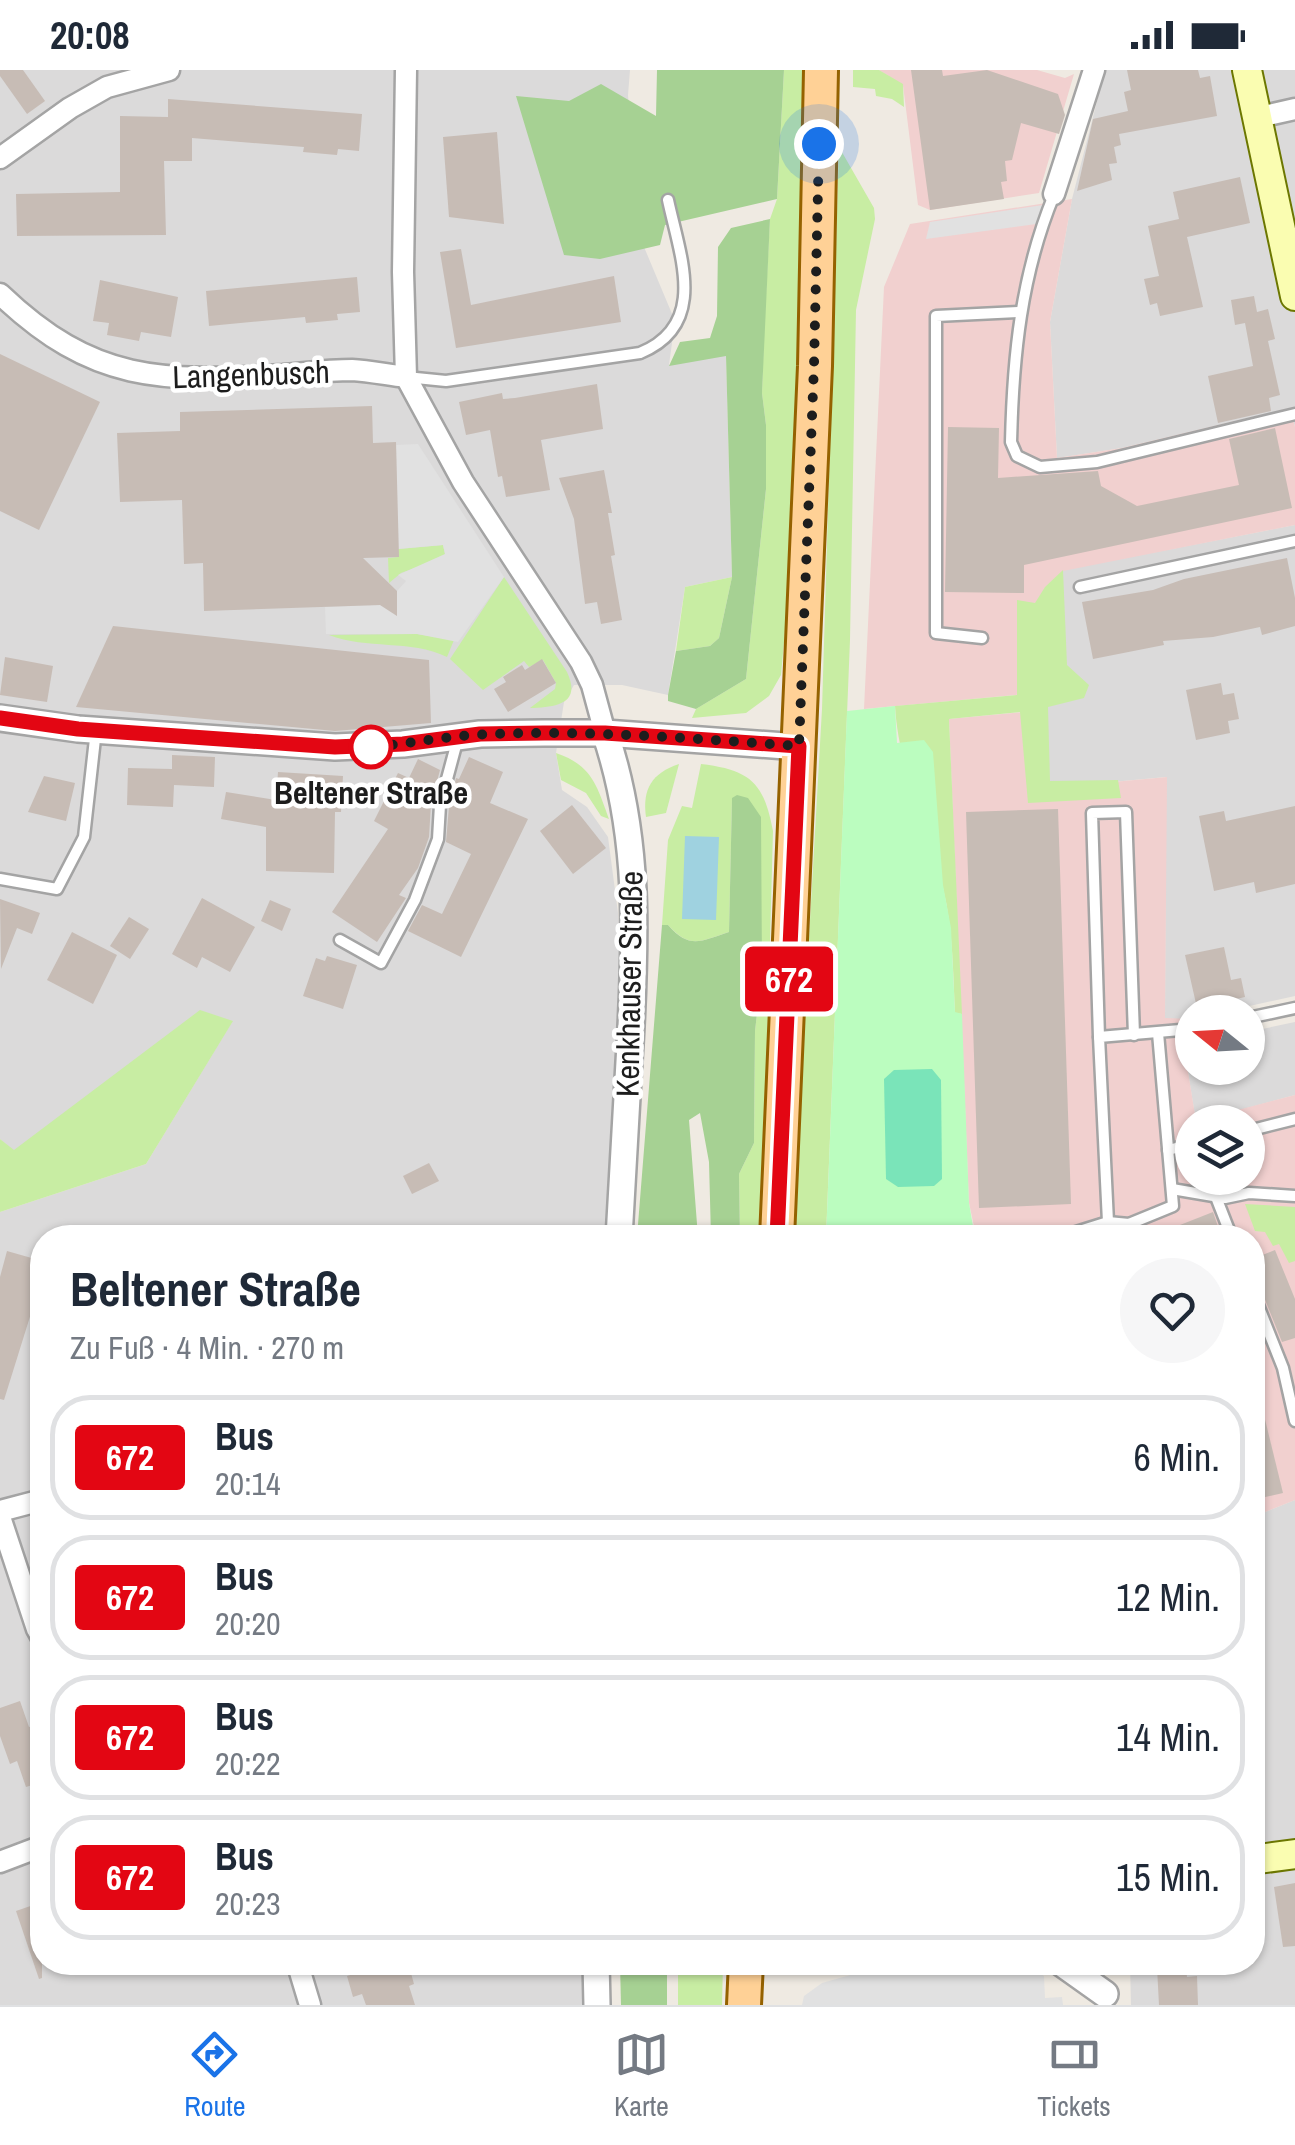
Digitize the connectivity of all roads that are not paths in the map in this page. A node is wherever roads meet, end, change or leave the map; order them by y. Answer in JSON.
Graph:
{"nodes":[{"id":1,"x":169,"y":70,"type":"edge"},
{"id":2,"x":406,"y":70,"type":"edge"},
{"id":3,"x":821,"y":70,"type":"edge"},
{"id":4,"x":1094,"y":70,"type":"edge"},
{"id":5,"x":1247,"y":70,"type":"edge"},
{"id":6,"x":1295,"y":109,"type":"edge"},
{"id":7,"x":1255,"y":118,"type":"junction"},
{"id":8,"x":0,"y":158,"type":"edge"},
{"id":9,"x":1054,"y":194,"type":"joint"},
{"id":10,"x":668,"y":200,"type":"dead end"},
{"id":11,"x":0,"y":294,"type":"edge"},
{"id":12,"x":1295,"y":296,"type":"edge"},
{"id":13,"x":1019,"y":312,"type":"junction"},
{"id":14,"x":406,"y":377,"type":"junction"},
{"id":15,"x":1295,"y":414,"type":"edge"},
{"id":16,"x":1295,"y":541,"type":"edge"},
{"id":17,"x":1080,"y":587,"type":"dead end"},
{"id":18,"x":982,"y":638,"type":"dead end"},
{"id":19,"x":0,"y":718,"type":"edge"},
{"id":20,"x":96,"y":730,"type":"junction"},
{"id":21,"x":605,"y":733,"type":"junction"},
{"id":22,"x":458,"y":737,"type":"junction"},
{"id":23,"x":799,"y":746,"type":"junction"},
{"id":24,"x":0,"y":879,"type":"edge"},
{"id":25,"x":340,"y":940,"type":"dead end"},
{"id":26,"x":1295,"y":1008,"type":"edge"},
{"id":27,"x":1265,"y":1014,"type":"edge"},
{"id":28,"x":1175,"y":1032,"type":"edge"},
{"id":29,"x":1158,"y":1033,"type":"junction"},
{"id":30,"x":1134,"y":1035,"type":"junction"},
{"id":31,"x":1100,"y":1037,"type":"junction"},
{"id":32,"x":1295,"y":1119,"type":"edge"},
{"id":33,"x":1265,"y":1126,"type":"edge"},
{"id":34,"x":1175,"y":1148,"type":"edge"},
{"id":35,"x":1168,"y":1150,"type":"junction"},
{"id":36,"x":1172,"y":1189,"type":"junction"},
{"id":37,"x":1295,"y":1196,"type":"edge"},
{"id":38,"x":1216,"y":1197,"type":"junction"},
{"id":39,"x":1108,"y":1222,"type":"junction"},
{"id":40,"x":620,"y":1225,"type":"edge"},
{"id":41,"x":777,"y":1225,"type":"edge"},
{"id":42,"x":1098,"y":1225,"type":"edge"},
{"id":43,"x":1227,"y":1225,"type":"edge"},
{"id":44,"x":1265,"y":1323,"type":"edge"},
{"id":45,"x":1295,"y":1421,"type":"edge"},
{"id":46,"x":30,"y":1504,"type":"edge"},
{"id":47,"x":0,"y":1514,"type":"edge"},
{"id":48,"x":30,"y":1607,"type":"edge"},
{"id":49,"x":30,"y":1848,"type":"edge"},
{"id":50,"x":2,"y":1854,"type":"edge"},
{"id":51,"x":1295,"y":1854,"type":"edge"},
{"id":52,"x":1265,"y":1858,"type":"edge"},
{"id":53,"x":301,"y":1975,"type":"edge"},
{"id":54,"x":596,"y":1975,"type":"edge"},
{"id":55,"x":745,"y":1975,"type":"edge"},
{"id":56,"x":1076,"y":1975,"type":"edge"},
{"id":57,"x":1105,"y":1999,"type":"edge"},
{"id":58,"x":310,"y":2005,"type":"edge"},
{"id":59,"x":597,"y":2005,"type":"edge"},
{"id":60,"x":744,"y":2005,"type":"edge"}],
"edges":[{"from":1,"to":8,"type":"street"},
{"from":2,"to":14,"type":"street"},
{"from":3,"to":23,"type":"main road"},
{"from":4,"to":9,"type":"street"},
{"from":5,"to":7,"type":"main road"},
{"from":6,"to":7,"type":"street"},
{"from":7,"to":12,"type":"main road"},
{"from":9,"to":13,"type":"lane"},
{"from":10,"to":14,"type":"lane"},
{"from":11,"to":14,"type":"street","name":"Langenbusch"},
{"from":13,"to":15,"type":"lane"},
{"from":13,"to":18,"type":"lane"},
{"from":14,"to":21,"type":"street"},
{"from":16,"to":17,"type":"lane"},
{"from":19,"to":20,"type":"street"},
{"from":20,"to":22,"type":"street"},
{"from":20,"to":24,"type":"lane"},
{"from":21,"to":22,"type":"street"},
{"from":21,"to":23,"type":"street"},
{"from":21,"to":40,"type":"street","name":"Kenkhauser Straße"},
{"from":22,"to":25,"type":"lane"},
{"from":23,"to":41,"type":"main road"},
{"from":26,"to":27,"type":"lane"},
{"from":28,"to":29,"type":"lane"},
{"from":29,"to":30,"type":"lane"},
{"from":29,"to":35,"type":"lane"},
{"from":30,"to":31,"type":"lane"},
{"from":30,"to":31,"type":"lane"},
{"from":31,"to":39,"type":"lane"},
{"from":32,"to":33,"type":"lane"},
{"from":34,"to":35,"type":"lane"},
{"from":35,"to":36,"type":"lane"},
{"from":36,"to":38,"type":"lane"},
{"from":36,"to":39,"type":"lane"},
{"from":37,"to":38,"type":"lane"},
{"from":38,"to":43,"type":"lane"},
{"from":39,"to":42,"type":"lane"},
{"from":44,"to":45,"type":"lane"},
{"from":46,"to":47,"type":"street"},
{"from":47,"to":48,"type":"street"},
{"from":49,"to":50,"type":"street"},
{"from":51,"to":52,"type":"main road"},
{"from":53,"to":58,"type":"street"},
{"from":54,"to":59,"type":"street"},
{"from":55,"to":60,"type":"main road"},
{"from":56,"to":57,"type":"street"}]}
